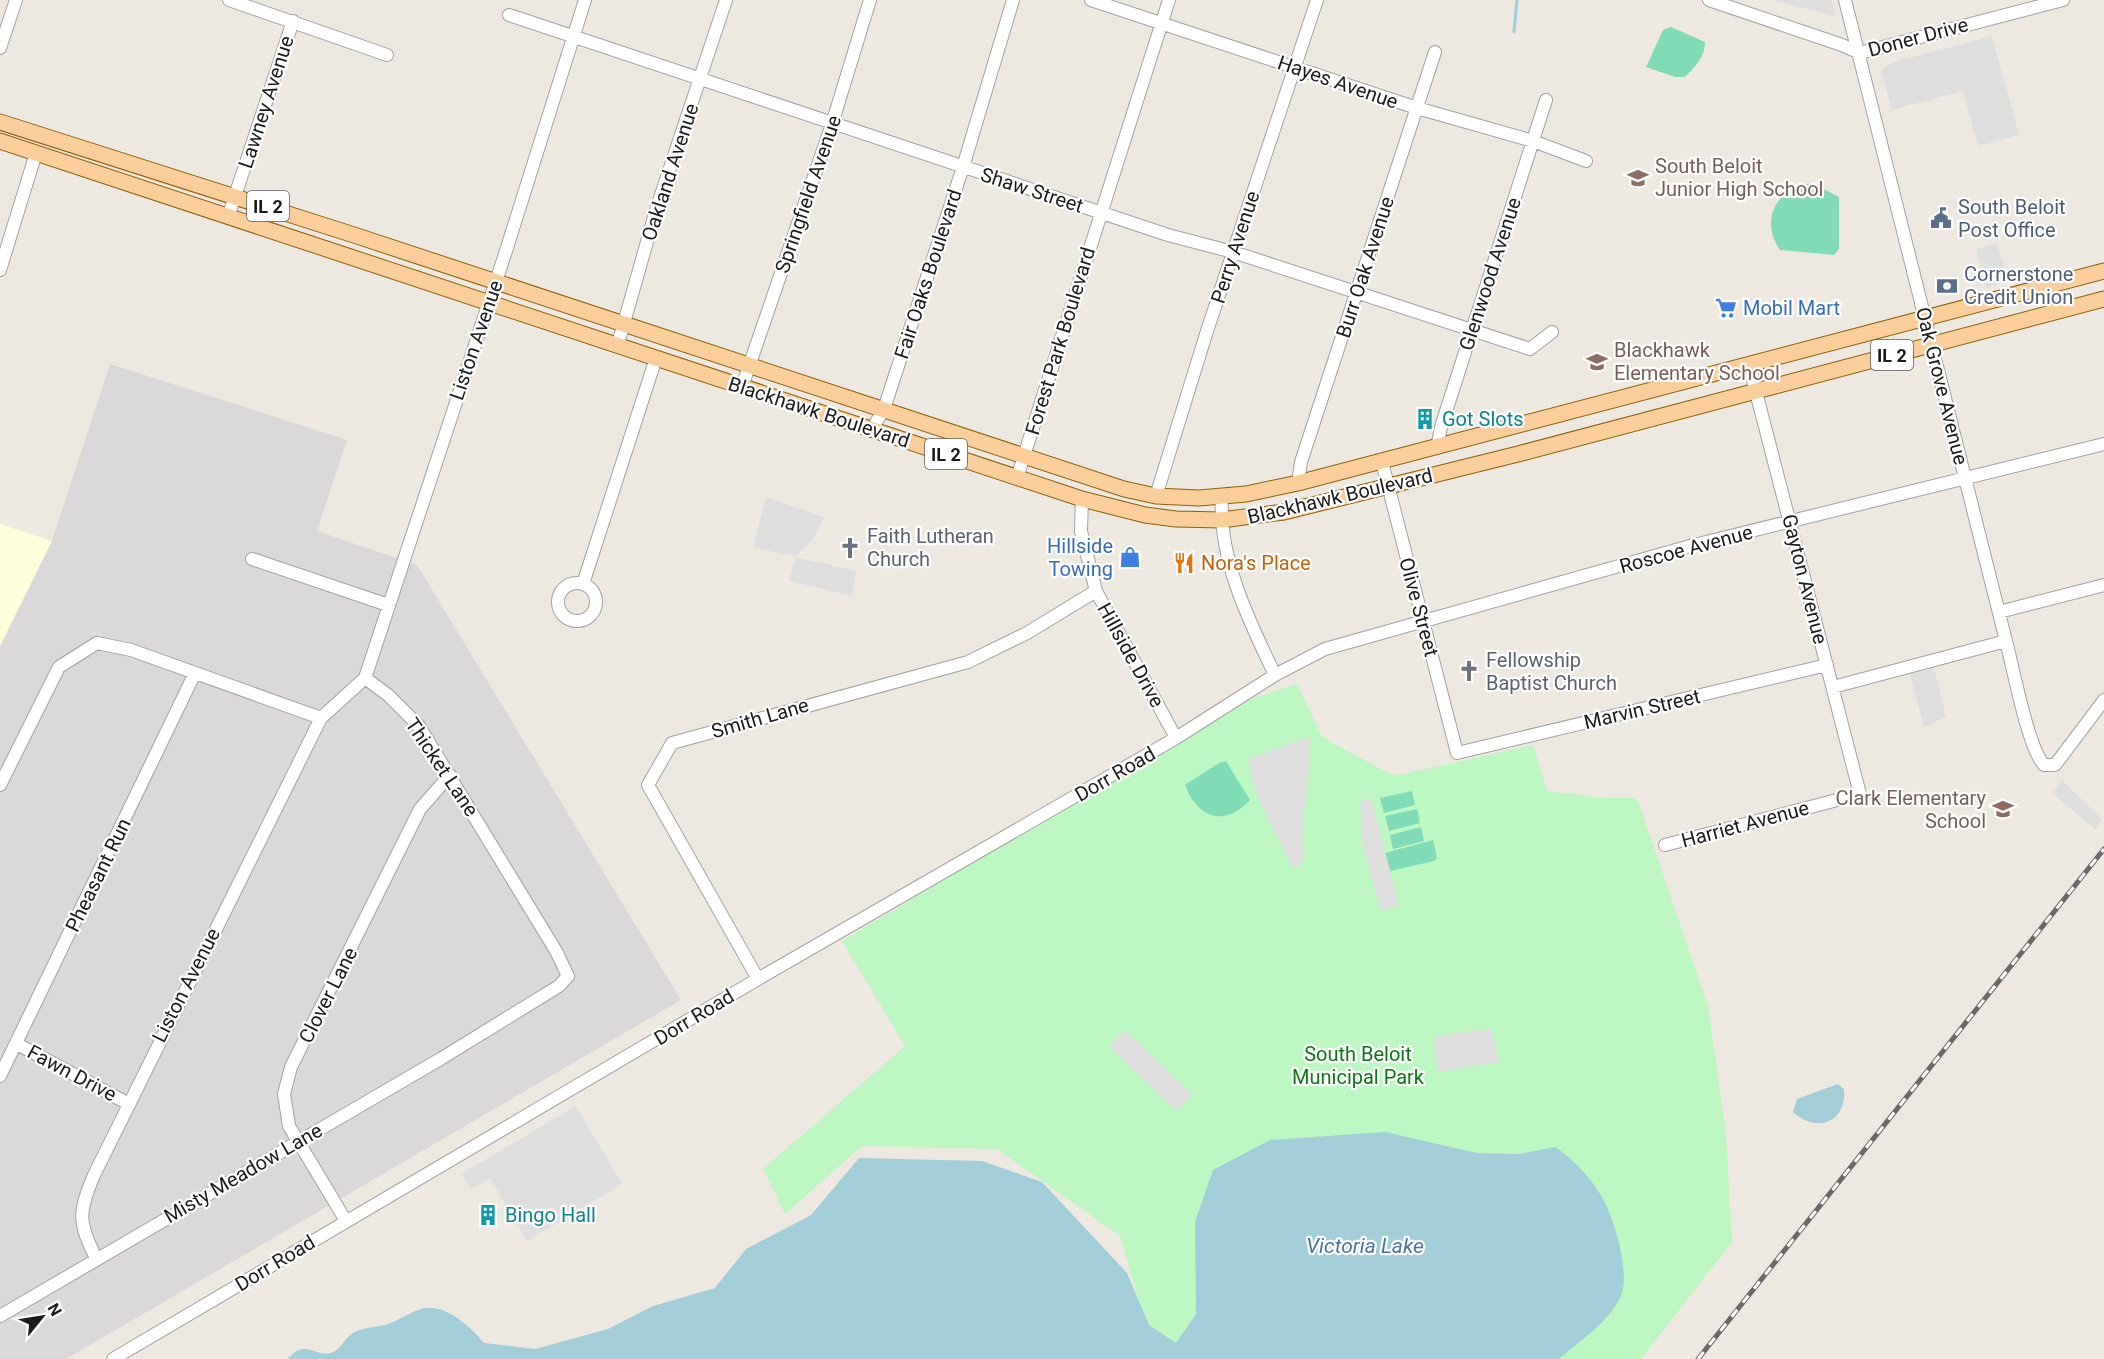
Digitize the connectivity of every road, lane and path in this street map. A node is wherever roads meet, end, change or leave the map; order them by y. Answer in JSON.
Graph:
{"nodes":[{"id":1,"x":16,"y":0,"type":"edge"},
{"id":2,"x":229,"y":0,"type":"edge"},
{"id":3,"x":585,"y":0,"type":"edge"},
{"id":4,"x":726,"y":0,"type":"edge"},
{"id":5,"x":870,"y":0,"type":"edge"},
{"id":6,"x":1013,"y":0,"type":"edge"},
{"id":7,"x":1091,"y":0,"type":"edge"},
{"id":8,"x":1169,"y":0,"type":"edge"},
{"id":9,"x":1317,"y":0,"type":"edge"},
{"id":10,"x":1709,"y":0,"type":"edge"},
{"id":11,"x":1845,"y":0,"type":"edge"},
{"id":12,"x":2063,"y":0,"type":"edge"},
{"id":13,"x":509,"y":15,"type":"dead end"},
{"id":14,"x":293,"y":21,"type":"junction"},
{"id":15,"x":1162,"y":23,"type":"junction"},
{"id":16,"x":574,"y":36,"type":"junction"},
{"id":17,"x":0,"y":48,"type":"edge"},
{"id":18,"x":1435,"y":52,"type":"dead end"},
{"id":19,"x":1860,"y":53,"type":"junction"},
{"id":20,"x":387,"y":54,"type":"dead end"},
{"id":21,"x":1295,"y":67,"type":"junction"},
{"id":22,"x":701,"y":78,"type":"junction"},
{"id":23,"x":1546,"y":100,"type":"dead end"},
{"id":24,"x":1417,"y":108,"type":"junction"},
{"id":25,"x":0,"y":122,"type":"edge"},
{"id":26,"x":832,"y":123,"type":"junction"},
{"id":27,"x":0,"y":141,"type":"edge"},
{"id":28,"x":1533,"y":141,"type":"junction"},
{"id":29,"x":36,"y":153,"type":"junction"},
{"id":30,"x":1586,"y":160,"type":"dead end"},
{"id":31,"x":963,"y":167,"type":"junction"},
{"id":32,"x":236,"y":196,"type":"junction"},
{"id":33,"x":1100,"y":212,"type":"junction"},
{"id":34,"x":228,"y":217,"type":"junction"},
{"id":35,"x":1233,"y":252,"type":"junction"},
{"id":36,"x":0,"y":270,"type":"edge"},
{"id":37,"x":2104,"y":271,"type":"edge"},
{"id":38,"x":496,"y":281,"type":"junction"},
{"id":39,"x":1357,"y":292,"type":"junction"},
{"id":40,"x":2104,"y":299,"type":"edge"},
{"id":41,"x":488,"y":302,"type":"junction"},
{"id":42,"x":1926,"y":318,"type":"junction"},
{"id":43,"x":624,"y":323,"type":"junction"},
{"id":44,"x":1472,"y":330,"type":"junction"},
{"id":45,"x":1552,"y":332,"type":"dead end"},
{"id":46,"x":618,"y":344,"type":"junction"},
{"id":47,"x":1931,"y":345,"type":"junction"},
{"id":48,"x":657,"y":358,"type":"junction"},
{"id":49,"x":750,"y":364,"type":"junction"},
{"id":50,"x":1749,"y":365,"type":"junction"},
{"id":51,"x":742,"y":387,"type":"junction"},
{"id":52,"x":1755,"y":391,"type":"junction"},
{"id":53,"x":884,"y":409,"type":"junction"},
{"id":54,"x":872,"y":429,"type":"junction"},
{"id":55,"x":2104,"y":444,"type":"edge"},
{"id":56,"x":1437,"y":448,"type":"junction"},
{"id":57,"x":1024,"y":456,"type":"junction"},
{"id":58,"x":1382,"y":462,"type":"junction"},
{"id":59,"x":1017,"y":478,"type":"junction"},
{"id":60,"x":1965,"y":479,"type":"junction"},
{"id":61,"x":1298,"y":483,"type":"junction"},
{"id":62,"x":1387,"y":487,"type":"junction"},
{"id":63,"x":1156,"y":496,"type":"junction"},
{"id":64,"x":1222,"y":497,"type":"junction"},
{"id":65,"x":1082,"y":499,"type":"junction"},
{"id":66,"x":1221,"y":520,"type":"junction"},
{"id":67,"x":1791,"y":522,"type":"junction"},
{"id":68,"x":252,"y":559,"type":"dead end"},
{"id":69,"x":583,"y":584,"type":"dead end"},
{"id":70,"x":2104,"y":585,"type":"edge"},
{"id":71,"x":1096,"y":591,"type":"junction"},
{"id":72,"x":388,"y":604,"type":"junction"},
{"id":73,"x":2000,"y":612,"type":"junction"},
{"id":74,"x":1423,"y":622,"type":"junction"},
{"id":75,"x":2006,"y":641,"type":"junction"},
{"id":76,"x":1827,"y":665,"type":"junction"},
{"id":77,"x":195,"y":673,"type":"junction"},
{"id":78,"x":1275,"y":675,"type":"junction"},
{"id":79,"x":365,"y":678,"type":"junction"},
{"id":80,"x":1833,"y":687,"type":"junction"},
{"id":81,"x":2104,"y":700,"type":"edge"},
{"id":82,"x":321,"y":718,"type":"junction"},
{"id":83,"x":1176,"y":738,"type":"junction"},
{"id":84,"x":1457,"y":753,"type":"joint"},
{"id":85,"x":450,"y":775,"type":"junction"},
{"id":86,"x":0,"y":785,"type":"edge"},
{"id":87,"x":1860,"y":794,"type":"joint"},
{"id":88,"x":1665,"y":845,"type":"dead end"},
{"id":89,"x":758,"y":979,"type":"junction"},
{"id":90,"x":487,"y":1030,"type":"joint"},
{"id":91,"x":17,"y":1044,"type":"junction"},
{"id":92,"x":0,"y":1076,"type":"edge"},
{"id":93,"x":127,"y":1103,"type":"junction"},
{"id":94,"x":298,"y":1142,"type":"junction"},
{"id":95,"x":346,"y":1221,"type":"junction"},
{"id":96,"x":96,"y":1258,"type":"junction"},
{"id":97,"x":0,"y":1316,"type":"edge"},
{"id":98,"x":113,"y":1359,"type":"edge"}],
"edges":[{"from":1,"to":17,"type":"street"},
{"from":2,"to":14,"type":"street"},
{"from":3,"to":16,"type":"street","name":"Liston Avenue"},
{"from":4,"to":22,"type":"street","name":"Oakland Avenue"},
{"from":5,"to":26,"type":"street","name":"Springfield Avenue"},
{"from":6,"to":31,"type":"street","name":"Fair Oaks Boulevard"},
{"from":7,"to":15,"type":"street","name":"Hayes Avenue"},
{"from":8,"to":15,"type":"street","name":"Forest Park Boulevard"},
{"from":9,"to":21,"type":"street","name":"Perry Avenue"},
{"from":10,"to":19,"type":"street","name":"Doner Drive"},
{"from":11,"to":19,"type":"street","name":"Oak Grove Avenue"},
{"from":12,"to":19,"type":"street","name":"Doner Drive"},
{"from":13,"to":16,"type":"street","name":"Shaw Street"},
{"from":14,"to":20,"type":"street"},
{"from":14,"to":32,"type":"street","name":"Lawney Avenue"},
{"from":15,"to":21,"type":"street","name":"Hayes Avenue"},
{"from":15,"to":33,"type":"street","name":"Forest Park Boulevard"},
{"from":16,"to":22,"type":"street","name":"Shaw Street"},
{"from":16,"to":38,"type":"street","name":"Liston Avenue"},
{"from":18,"to":24,"type":"street","name":"Burr Oak Avenue"},
{"from":19,"to":42,"type":"street","name":"Oak Grove Avenue"},
{"from":21,"to":24,"type":"street","name":"Hayes Avenue"},
{"from":21,"to":35,"type":"street","name":"Perry Avenue"},
{"from":22,"to":26,"type":"street","name":"Shaw Street"},
{"from":22,"to":43,"type":"street","name":"Oakland Avenue"},
{"from":23,"to":28,"type":"street","name":"Glenwood Avenue"},
{"from":24,"to":28,"type":"street","name":"Hayes Avenue"},
{"from":24,"to":39,"type":"street","name":"Burr Oak Avenue"},
{"from":25,"to":32,"type":"main road","name":"Blackhawk Boulevard","number":"IL 2"},
{"from":26,"to":31,"type":"street","name":"Shaw Street"},
{"from":26,"to":49,"type":"street","name":"Springfield Avenue"},
{"from":27,"to":29,"type":"main road","number":"IL 2"},
{"from":28,"to":30,"type":"street","name":"Hayes Avenue"},
{"from":28,"to":44,"type":"street","name":"Glenwood Avenue"},
{"from":29,"to":34,"type":"main road","name":"Blackhawk Boulevard","number":"IL 2"},
{"from":29,"to":36,"type":"street"},
{"from":31,"to":33,"type":"street","name":"Shaw Street"},
{"from":31,"to":53,"type":"street","name":"Fair Oaks Boulevard"},
{"from":32,"to":34,"type":"street","name":"Lawney Avenue"},
{"from":32,"to":38,"type":"main road","name":"Blackhawk Boulevard","number":"IL 2"},
{"from":33,"to":35,"type":"street","name":"Shaw Street"},
{"from":33,"to":57,"type":"street","name":"Forest Park Boulevard"},
{"from":34,"to":41,"type":"main road","name":"Blackhawk Boulevard","number":"IL 2"},
{"from":35,"to":39,"type":"street","name":"Shaw Street"},
{"from":35,"to":63,"type":"street","name":"Perry Avenue"},
{"from":37,"to":42,"type":"main road","name":"Blackhawk Boulevard","number":"IL 2"},
{"from":38,"to":41,"type":"street","name":"Liston Avenue"},
{"from":38,"to":43,"type":"main road","name":"Blackhawk Boulevard","number":"IL 2"},
{"from":39,"to":44,"type":"street","name":"Shaw Street"},
{"from":39,"to":61,"type":"street","name":"Burr Oak Avenue"},
{"from":40,"to":47,"type":"main road","name":"Blackhawk Boulevard","number":"IL 2"},
{"from":41,"to":46,"type":"main road","name":"Blackhawk Boulevard","number":"IL 2"},
{"from":41,"to":72,"type":"street","name":"Liston Avenue"},
{"from":42,"to":47,"type":"street","name":"Oak Grove Avenue"},
{"from":42,"to":50,"type":"main road","name":"Blackhawk Boulevard","number":"IL 2"},
{"from":43,"to":46,"type":"street","name":"Oakland Avenue"},
{"from":43,"to":49,"type":"main road","name":"Blackhawk Boulevard","number":"IL 2"},
{"from":44,"to":45,"type":"street","name":"Shaw Street"},
{"from":44,"to":56,"type":"street","name":"Glenwood Avenue"},
{"from":46,"to":48,"type":"main road","name":"Blackhawk Boulevard","number":"IL 2"},
{"from":47,"to":52,"type":"main road","name":"Blackhawk Boulevard","number":"IL 2"},
{"from":47,"to":60,"type":"street","name":"Oak Grove Avenue"},
{"from":48,"to":51,"type":"main road","name":"Blackhawk Boulevard","number":"IL 2"},
{"from":48,"to":69,"type":"street"},
{"from":49,"to":51,"type":"street","name":"Springfield Avenue"},
{"from":49,"to":53,"type":"main road","name":"Blackhawk Boulevard","number":"IL 2"},
{"from":50,"to":52,"type":"street","name":"Gayton Avenue"},
{"from":50,"to":56,"type":"main road","name":"Blackhawk Boulevard","number":"IL 2"},
{"from":51,"to":54,"type":"main road","name":"Blackhawk Boulevard","number":"IL 2"},
{"from":52,"to":62,"type":"main road","name":"Blackhawk Boulevard","number":"IL 2"},
{"from":52,"to":67,"type":"street","name":"Gayton Avenue"},
{"from":53,"to":54,"type":"street","name":"Fair Oaks Boulevard"},
{"from":53,"to":57,"type":"main road","name":"Blackhawk Boulevard","number":"IL 2"},
{"from":54,"to":59,"type":"main road","name":"Blackhawk Boulevard","number":"IL 2"},
{"from":55,"to":60,"type":"street","name":"Roscoe Avenue"},
{"from":56,"to":58,"type":"main road","name":"Blackhawk Boulevard","number":"IL 2"},
{"from":57,"to":59,"type":"street","name":"Forest Park Boulevard"},
{"from":57,"to":63,"type":"main road","name":"Blackhawk Boulevard","number":"IL 2"},
{"from":58,"to":61,"type":"main road","name":"Blackhawk Boulevard","number":"IL 2"},
{"from":58,"to":62,"type":"street","name":"Olive Street"},
{"from":59,"to":65,"type":"main road","name":"Blackhawk Boulevard","number":"IL 2"},
{"from":60,"to":67,"type":"street","name":"Roscoe Avenue"},
{"from":60,"to":73,"type":"street","name":"Oak Grove Avenue"},
{"from":61,"to":64,"type":"main road","name":"Blackhawk Boulevard","number":"IL 2"},
{"from":62,"to":66,"type":"main road","name":"Blackhawk Boulevard","number":"IL 2"},
{"from":62,"to":74,"type":"street","name":"Olive Street"},
{"from":63,"to":64,"type":"main road","name":"Blackhawk Boulevard","number":"IL 2"},
{"from":64,"to":66,"type":"street"},
{"from":65,"to":66,"type":"main road","name":"Blackhawk Boulevard","number":"IL 2"},
{"from":65,"to":71,"type":"street","name":"Hillside Drive"},
{"from":66,"to":78,"type":"street"},
{"from":67,"to":74,"type":"street","name":"Roscoe Avenue"},
{"from":67,"to":76,"type":"street","name":"Gayton Avenue"},
{"from":68,"to":72,"type":"street"},
{"from":70,"to":73,"type":"street"},
{"from":71,"to":83,"type":"street","name":"Hillside Drive"},
{"from":71,"to":89,"type":"street","name":"Smith Lane"},
{"from":72,"to":79,"type":"street","name":"Liston Avenue"},
{"from":73,"to":75,"type":"street","name":"Oak Grove Avenue"},
{"from":74,"to":78,"type":"street","name":"Roscoe Avenue"},
{"from":74,"to":84,"type":"street","name":"Olive Street"},
{"from":75,"to":80,"type":"street"},
{"from":75,"to":81,"type":"street","name":"Oak Grove Avenue"},
{"from":76,"to":80,"type":"street","name":"Gayton Avenue"},
{"from":76,"to":84,"type":"street","name":"Marvin Street"},
{"from":77,"to":82,"type":"street"},
{"from":77,"to":86,"type":"street"},
{"from":77,"to":91,"type":"street","name":"Pheasant Run"},
{"from":78,"to":83,"type":"street","name":"Dorr Road"},
{"from":79,"to":82,"type":"street"},
{"from":79,"to":85,"type":"street","name":"Thicket Lane"},
{"from":80,"to":87,"type":"street","name":"Gayton Avenue"},
{"from":82,"to":93,"type":"street","name":"Liston Avenue"},
{"from":83,"to":89,"type":"street","name":"Dorr Road"},
{"from":85,"to":90,"type":"street","name":"Thicket Lane"},
{"from":85,"to":94,"type":"street","name":"Clover Lane"},
{"from":87,"to":88,"type":"street","name":"Harriet Avenue"},
{"from":89,"to":95,"type":"street","name":"Dorr Road"},
{"from":90,"to":94,"type":"street","name":"Misty Meadow Lane"},
{"from":91,"to":92,"type":"street","name":"Pheasant Run"},
{"from":91,"to":93,"type":"street","name":"Fawn Drive"},
{"from":93,"to":96,"type":"street","name":"Liston Avenue"},
{"from":94,"to":95,"type":"street","name":"Clover Lane"},
{"from":94,"to":96,"type":"street","name":"Misty Meadow Lane"},
{"from":95,"to":98,"type":"street","name":"Dorr Road"},
{"from":96,"to":97,"type":"street","name":"Misty Meadow Lane"}]}
